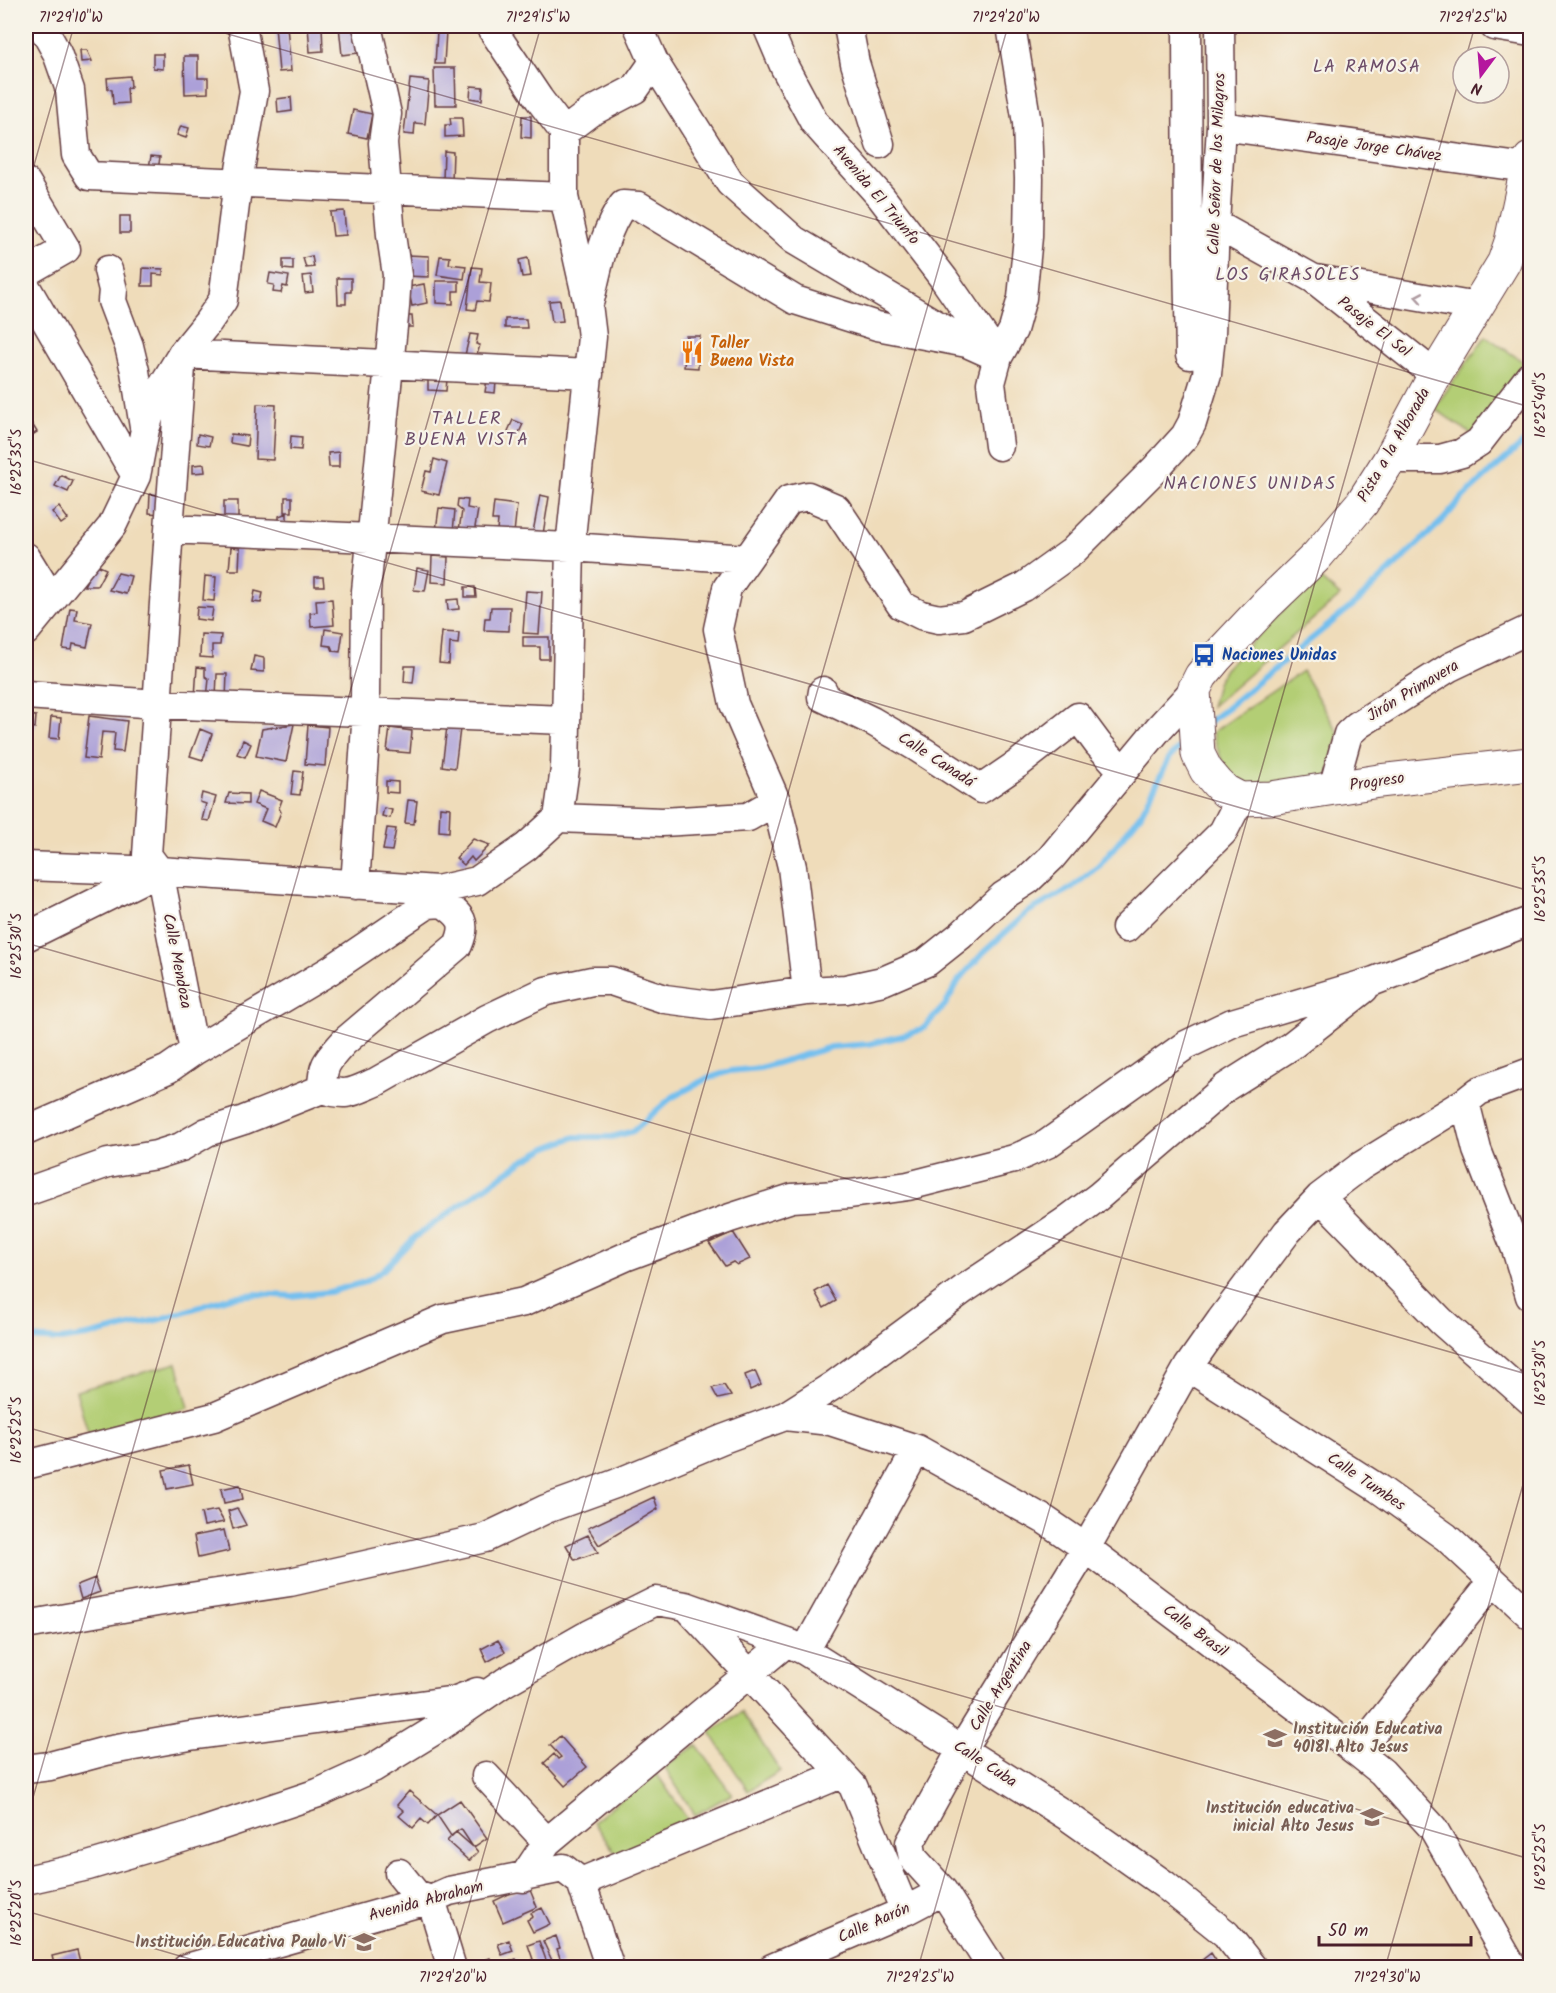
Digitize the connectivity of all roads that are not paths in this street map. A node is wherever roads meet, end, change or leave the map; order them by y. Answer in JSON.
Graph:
{"nodes":[{"id":1,"x":42,"y":26,"type":"edge"},
{"id":2,"x":242,"y":26,"type":"edge"},
{"id":3,"x":367,"y":26,"type":"edge"},
{"id":4,"x":490,"y":26,"type":"edge"},
{"id":5,"x":639,"y":26,"type":"edge"},
{"id":6,"x":767,"y":26,"type":"edge"},
{"id":7,"x":848,"y":26,"type":"edge"},
{"id":8,"x":1011,"y":26,"type":"edge"},
{"id":9,"x":1187,"y":26,"type":"edge"},
{"id":10,"x":1220,"y":26,"type":"edge"},
{"id":11,"x":1494,"y":26,"type":"edge"},
{"id":12,"x":1530,"y":32,"type":"edge"},
{"id":13,"x":654,"y":62,"type":"junction"},
{"id":14,"x":1221,"y":126,"type":"junction"},
{"id":15,"x":564,"y":132,"type":"junction"},
{"id":16,"x":880,"y":144,"type":"dead end"},
{"id":17,"x":1529,"y":164,"type":"edge"},
{"id":18,"x":238,"y":181,"type":"junction"},
{"id":19,"x":26,"y":182,"type":"edge"},
{"id":20,"x":387,"y":190,"type":"junction"},
{"id":21,"x":564,"y":197,"type":"junction"},
{"id":22,"x":1215,"y":224,"type":"junction"},
{"id":23,"x":108,"y":270,"type":"dead end"},
{"id":24,"x":26,"y":272,"type":"edge"},
{"id":25,"x":1314,"y":279,"type":"junction"},
{"id":26,"x":26,"y":287,"type":"edge"},
{"id":27,"x":588,"y":304,"type":"junction"},
{"id":28,"x":1477,"y":307,"type":"junction"},
{"id":29,"x":967,"y":342,"type":"junction"},
{"id":30,"x":182,"y":354,"type":"junction"},
{"id":31,"x":1190,"y":355,"type":"dead end"},
{"id":32,"x":998,"y":357,"type":"junction"},
{"id":33,"x":389,"y":363,"type":"junction"},
{"id":34,"x":589,"y":374,"type":"junction"},
{"id":35,"x":1435,"y":375,"type":"junction"},
{"id":36,"x":1530,"y":376,"type":"edge"},
{"id":37,"x":145,"y":429,"type":"junction"},
{"id":38,"x":999,"y":446,"type":"dead end"},
{"id":39,"x":1390,"y":459,"type":"junction"},
{"id":40,"x":136,"y":476,"type":"junction"},
{"id":41,"x":169,"y":529,"type":"junction"},
{"id":42,"x":371,"y":538,"type":"junction"},
{"id":43,"x":570,"y":547,"type":"junction"},
{"id":44,"x":26,"y":557,"type":"edge"},
{"id":45,"x":747,"y":559,"type":"junction"},
{"id":46,"x":52,"y":598,"type":"junction"},
{"id":47,"x":1530,"y":629,"type":"edge"},
{"id":48,"x":26,"y":632,"type":"edge"},
{"id":49,"x":823,"y":691,"type":"dead end"},
{"id":50,"x":26,"y":695,"type":"edge"},
{"id":51,"x":158,"y":704,"type":"junction"},
{"id":52,"x":1196,"y":704,"type":"junction"},
{"id":53,"x":367,"y":711,"type":"junction"},
{"id":54,"x":566,"y":720,"type":"junction"},
{"id":55,"x":1530,"y":764,"type":"edge"},
{"id":56,"x":1123,"y":771,"type":"junction"},
{"id":57,"x":1333,"y":788,"type":"junction"},
{"id":58,"x":1233,"y":795,"type":"junction"},
{"id":59,"x":776,"y":801,"type":"junction"},
{"id":60,"x":558,"y":818,"type":"junction"},
{"id":61,"x":26,"y":866,"type":"edge"},
{"id":62,"x":159,"y":871,"type":"junction"},
{"id":63,"x":355,"y":885,"type":"junction"},
{"id":64,"x":450,"y":894,"type":"junction"},
{"id":65,"x":1530,"y":921,"type":"edge"},
{"id":66,"x":1126,"y":928,"type":"dead end"},
{"id":67,"x":26,"y":937,"type":"edge"},
{"id":68,"x":1374,"y":981,"type":"junction"},
{"id":69,"x":807,"y":991,"type":"junction"},
{"id":70,"x":194,"y":1051,"type":"junction"},
{"id":71,"x":1530,"y":1072,"type":"edge"},
{"id":72,"x":322,"y":1089,"type":"junction"},
{"id":73,"x":1466,"y":1102,"type":"junction"},
{"id":74,"x":26,"y":1131,"type":"edge"},
{"id":75,"x":26,"y":1192,"type":"edge"},
{"id":76,"x":1320,"y":1197,"type":"junction"},
{"id":77,"x":1530,"y":1296,"type":"edge"},
{"id":78,"x":1188,"y":1367,"type":"junction"},
{"id":79,"x":1530,"y":1400,"type":"edge"},
{"id":80,"x":785,"y":1416,"type":"junction"},
{"id":81,"x":917,"y":1449,"type":"junction"},
{"id":82,"x":26,"y":1465,"type":"edge"},
{"id":83,"x":1086,"y":1548,"type":"junction"},
{"id":84,"x":1493,"y":1581,"type":"junction"},
{"id":85,"x":686,"y":1606,"type":"junction"},
{"id":86,"x":1530,"y":1615,"type":"edge"},
{"id":87,"x":26,"y":1625,"type":"edge"},
{"id":88,"x":796,"y":1647,"type":"junction"},
{"id":89,"x":750,"y":1673,"type":"junction"},
{"id":90,"x":505,"y":1682,"type":"junction"},
{"id":91,"x":962,"y":1749,"type":"junction"},
{"id":92,"x":1357,"y":1752,"type":"junction"},
{"id":93,"x":26,"y":1769,"type":"edge"},
{"id":94,"x":841,"y":1774,"type":"junction"},
{"id":95,"x":486,"y":1776,"type":"dead end"},
{"id":96,"x":547,"y":1842,"type":"junction"},
{"id":97,"x":399,"y":1873,"type":"dead end"},
{"id":98,"x":572,"y":1875,"type":"junction"},
{"id":99,"x":523,"y":1878,"type":"junction"},
{"id":100,"x":26,"y":1880,"type":"edge"},
{"id":101,"x":943,"y":1892,"type":"junction"},
{"id":102,"x":431,"y":1899,"type":"junction"},
{"id":103,"x":905,"y":1911,"type":"junction"},
{"id":104,"x":978,"y":1924,"type":"dead end"},
{"id":105,"x":187,"y":1968,"type":"edge"},
{"id":106,"x":452,"y":1968,"type":"edge"},
{"id":107,"x":610,"y":1968,"type":"edge"},
{"id":108,"x":771,"y":1968,"type":"edge"},
{"id":109,"x":992,"y":1968,"type":"edge"},
{"id":110,"x":1009,"y":1968,"type":"edge"},
{"id":111,"x":1253,"y":1968,"type":"edge"},
{"id":112,"x":1513,"y":1968,"type":"edge"}],
"edges":[{"from":1,"to":18,"type":"street"},
{"from":2,"to":18,"type":"street"},
{"from":3,"to":20,"type":"street"},
{"from":4,"to":15,"type":"street"},
{"from":5,"to":13,"type":"street"},
{"from":6,"to":32,"type":"street","name":"Avenida El Triunfo"},
{"from":7,"to":16,"type":"street"},
{"from":8,"to":32,"type":"street"},
{"from":9,"to":31,"type":"street"},
{"from":10,"to":14,"type":"street","name":"Calle Señor de los Milagros"},
{"from":11,"to":12,"type":"street"},
{"from":13,"to":15,"type":"street"},
{"from":13,"to":29,"type":"street"},
{"from":14,"to":17,"type":"street","name":"Pasaje Jorge Chávez"},
{"from":14,"to":22,"type":"street","name":"Calle Señor de los Milagros"},
{"from":15,"to":21,"type":"street"},
{"from":17,"to":28,"type":"main road","name":"Pista a la Alborada"},
{"from":18,"to":20,"type":"street"},
{"from":18,"to":30,"type":"street"},
{"from":19,"to":24,"type":"street"},
{"from":20,"to":21,"type":"street"},
{"from":20,"to":33,"type":"street"},
{"from":21,"to":27,"type":"street"},
{"from":22,"to":25,"type":"street","name":"Pasaje El Sol"},
{"from":22,"to":45,"type":"street","name":"Calle Señor de los Milagros"},
{"from":23,"to":37,"type":"street"},
{"from":28,"to":25,"type":"street","name":"Pasaje El Sol","one_way":true},
{"from":25,"to":35,"type":"street","name":"Pasaje El Sol"},
{"from":26,"to":40,"type":"street"},
{"from":27,"to":29,"type":"street"},
{"from":27,"to":34,"type":"street"},
{"from":28,"to":35,"type":"main road","name":"Pista a la Alborada"},
{"from":29,"to":32,"type":"street"},
{"from":30,"to":33,"type":"street"},
{"from":30,"to":37,"type":"street"},
{"from":30,"to":41,"type":"street","name":"Calle Mendoza"},
{"from":32,"to":38,"type":"street"},
{"from":33,"to":34,"type":"street"},
{"from":33,"to":42,"type":"street"},
{"from":34,"to":43,"type":"street"},
{"from":35,"to":39,"type":"main road","name":"Pista a la Alborada"},
{"from":36,"to":39,"type":"street"},
{"from":37,"to":40,"type":"street"},
{"from":39,"to":52,"type":"main road","name":"Pista a la Alborada"},
{"from":40,"to":46,"type":"street"},
{"from":41,"to":42,"type":"street"},
{"from":41,"to":51,"type":"street","name":"Calle Mendoza"},
{"from":42,"to":43,"type":"street"},
{"from":42,"to":53,"type":"street"},
{"from":43,"to":45,"type":"street"},
{"from":43,"to":54,"type":"street"},
{"from":44,"to":46,"type":"street"},
{"from":45,"to":59,"type":"street","name":"Calle Señor de los Milagros"},
{"from":46,"to":48,"type":"street"},
{"from":47,"to":57,"type":"street","name":"Jirón Primavera"},
{"from":49,"to":56,"type":"street","name":"Calle Canadá"},
{"from":50,"to":51,"type":"street"},
{"from":51,"to":53,"type":"street"},
{"from":51,"to":62,"type":"street","name":"Calle Mendoza"},
{"from":52,"to":56,"type":"street"},
{"from":52,"to":58,"type":"main road"},
{"from":53,"to":54,"type":"street"},
{"from":53,"to":63,"type":"street"},
{"from":54,"to":60,"type":"street"},
{"from":55,"to":57,"type":"main road","name":"Progreso"},
{"from":56,"to":69,"type":"street"},
{"from":57,"to":58,"type":"main road","name":"Progreso"},
{"from":58,"to":66,"type":"street"},
{"from":59,"to":60,"type":"street"},
{"from":59,"to":69,"type":"street","name":"Calle Señor de los Milagros"},
{"from":60,"to":64,"type":"street"},
{"from":61,"to":62,"type":"street"},
{"from":62,"to":63,"type":"street"},
{"from":62,"to":67,"type":"street"},
{"from":62,"to":70,"type":"street","name":"Calle Mendoza"},
{"from":63,"to":64,"type":"street"},
{"from":64,"to":70,"type":"street"},
{"from":64,"to":72,"type":"street"},
{"from":65,"to":68,"type":"street"},
{"from":68,"to":80,"type":"street"},
{"from":68,"to":82,"type":"street"},
{"from":69,"to":72,"type":"street"},
{"from":70,"to":74,"type":"street"},
{"from":71,"to":73,"type":"street","name":"Calle Argentina"},
{"from":72,"to":75,"type":"street"},
{"from":73,"to":76,"type":"street","name":"Calle Argentina"},
{"from":73,"to":77,"type":"street"},
{"from":76,"to":78,"type":"street","name":"Calle Argentina"},
{"from":76,"to":79,"type":"street"},
{"from":78,"to":83,"type":"street","name":"Calle Argentina"},
{"from":78,"to":84,"type":"street","name":"Calle Tumbes"},
{"from":80,"to":81,"type":"street","name":"Calle Brasil"},
{"from":80,"to":87,"type":"street"},
{"from":81,"to":83,"type":"street","name":"Calle Brasil"},
{"from":81,"to":88,"type":"street"},
{"from":83,"to":91,"type":"street","name":"Calle Argentina"},
{"from":83,"to":92,"type":"street","name":"Calle Brasil"},
{"from":84,"to":86,"type":"street","name":"Calle Tumbes"},
{"from":84,"to":92,"type":"street"},
{"from":85,"to":88,"type":"street","name":"Calle Cuba"},
{"from":85,"to":89,"type":"street"},
{"from":85,"to":90,"type":"street","name":"Calle Cuba"},
{"from":88,"to":89,"type":"street"},
{"from":88,"to":91,"type":"street","name":"Calle Cuba"},
{"from":89,"to":94,"type":"street"},
{"from":89,"to":96,"type":"street"},
{"from":90,"to":93,"type":"street"},
{"from":90,"to":100,"type":"street"},
{"from":91,"to":101,"type":"street","name":"Calle Argentina"},
{"from":91,"to":111,"type":"street","name":"Calle Cuba"},
{"from":92,"to":112,"type":"street","name":"Calle Brasil"},
{"from":94,"to":98,"type":"street","name":"Avenida Abraham"},
{"from":94,"to":103,"type":"street"},
{"from":95,"to":96,"type":"street"},
{"from":96,"to":99,"type":"street"},
{"from":97,"to":102,"type":"street"},
{"from":98,"to":99,"type":"street","name":"Avenida Abraham"},
{"from":98,"to":107,"type":"street"},
{"from":99,"to":102,"type":"street","name":"Avenida Abraham"},
{"from":101,"to":103,"type":"street","name":"Calle Aarón"},
{"from":101,"to":109,"type":"street"},
{"from":102,"to":105,"type":"street","name":"Avenida Abraham"},
{"from":102,"to":106,"type":"street"},
{"from":103,"to":108,"type":"street","name":"Calle Aarón"},
{"from":104,"to":110,"type":"street"}]}
